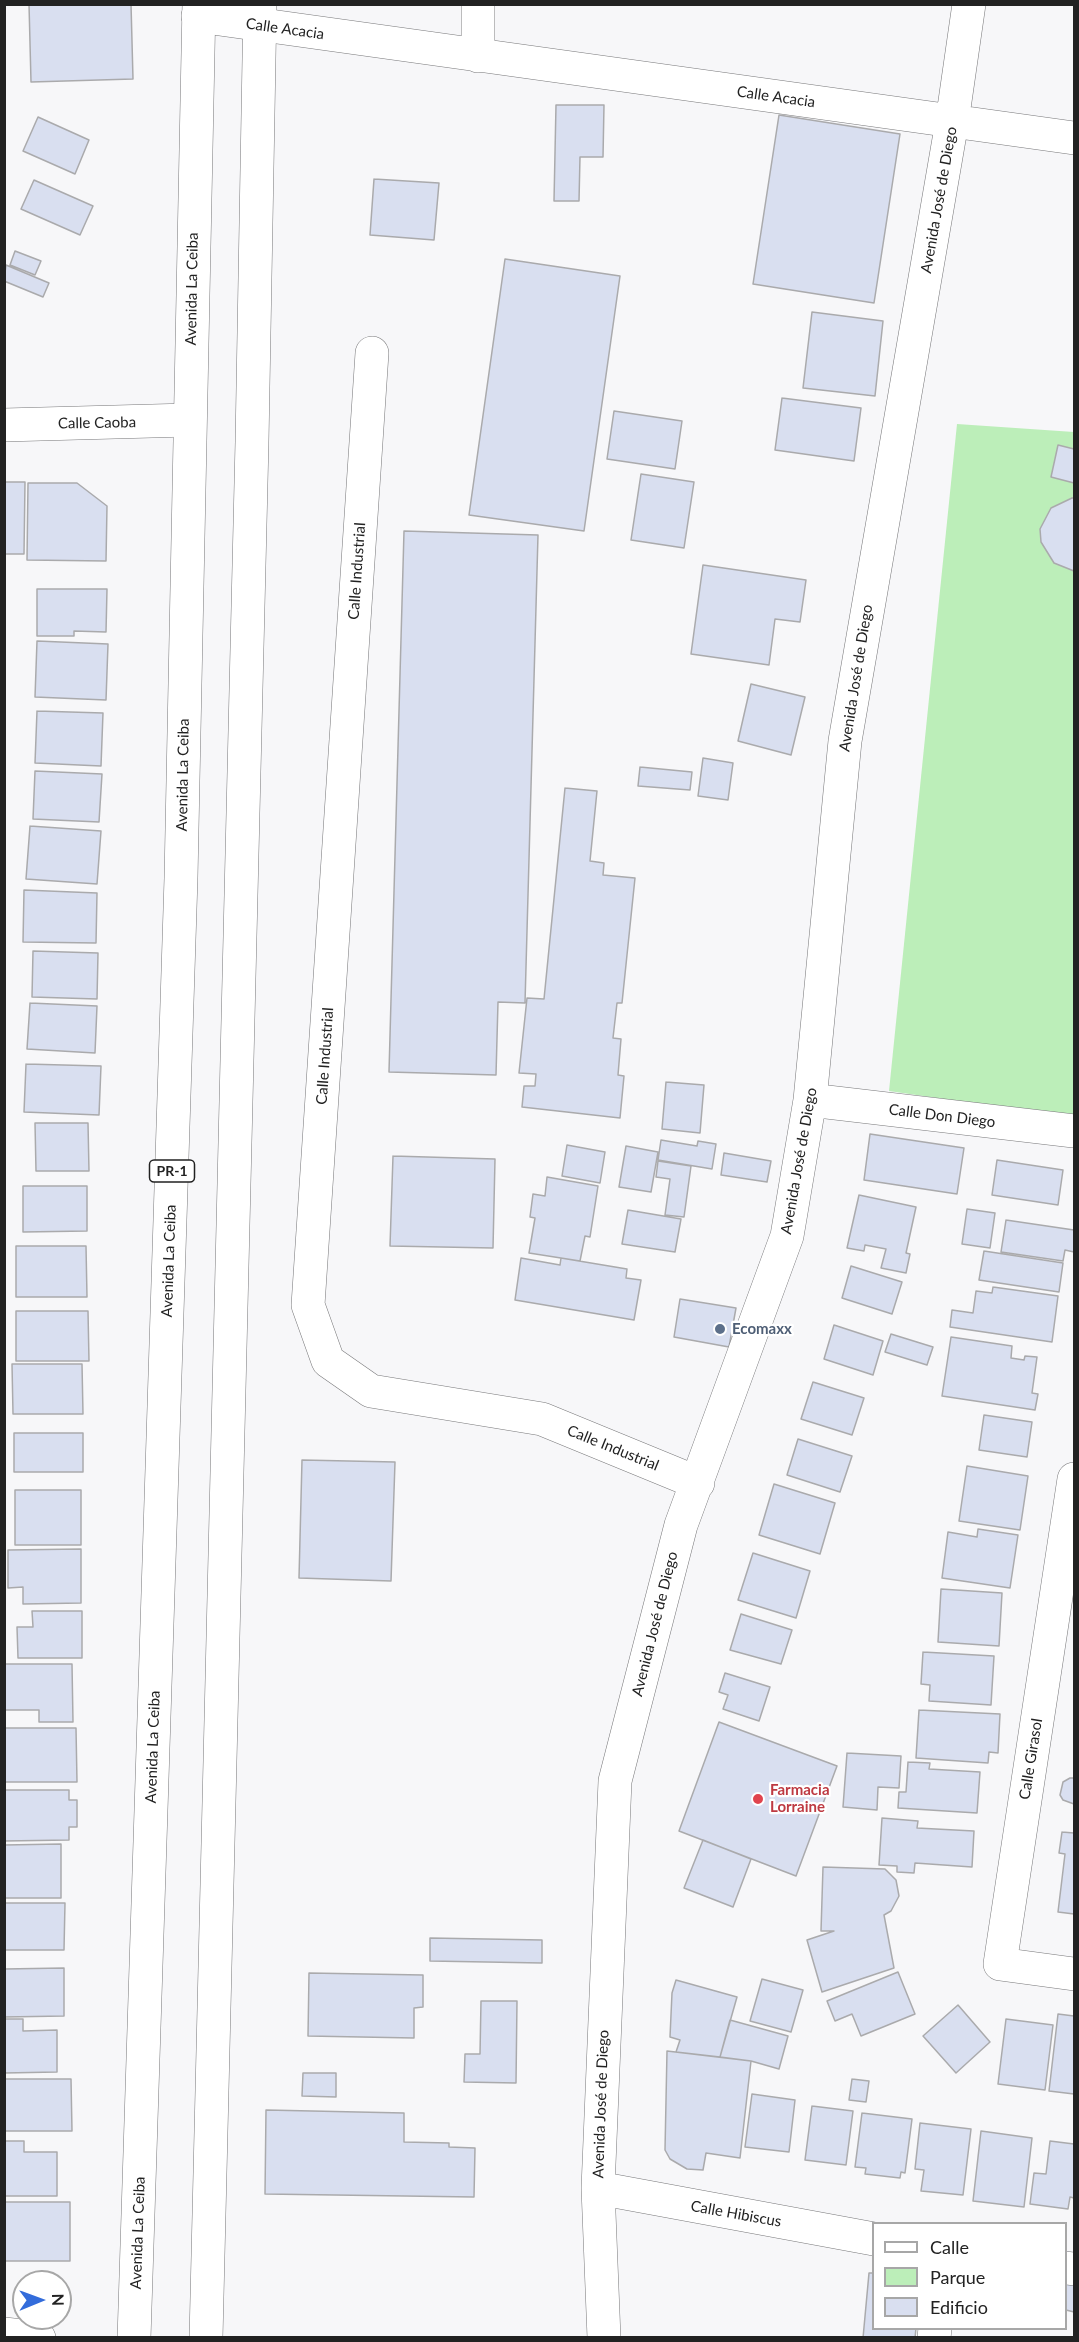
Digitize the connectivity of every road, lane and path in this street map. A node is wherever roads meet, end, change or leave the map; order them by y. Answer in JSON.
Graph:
{"nodes":[{"id":1,"x":478,"y":4,"type":"edge"},
{"id":2,"x":969,"y":4,"type":"edge"},
{"id":3,"x":199,"y":10,"type":"edge"},
{"id":4,"x":260,"y":15,"type":"edge"},
{"id":5,"x":478,"y":56,"type":"junction"},
{"id":6,"x":952,"y":122,"type":"junction"},
{"id":7,"x":1074,"y":138,"type":"edge"},
{"id":8,"x":372,"y":353,"type":"dead end"},
{"id":9,"x":189,"y":420,"type":"junction"},
{"id":10,"x":4,"y":425,"type":"edge"},
{"id":11,"x":810,"y":1100,"type":"junction"},
{"id":12,"x":1074,"y":1131,"type":"edge"},
{"id":13,"x":1074,"y":1479,"type":"edge"},
{"id":14,"x":698,"y":1483,"type":"junction"},
{"id":15,"x":1074,"y":1974,"type":"edge"},
{"id":16,"x":598,"y":2188,"type":"junction"},
{"id":17,"x":872,"y":2239,"type":"edge"},
{"id":18,"x":4,"y":2334,"type":"edge"},
{"id":19,"x":39,"y":2337,"type":"edge"},
{"id":20,"x":134,"y":2337,"type":"edge"},
{"id":21,"x":206,"y":2337,"type":"edge"},
{"id":22,"x":604,"y":2337,"type":"edge"}],
"edges":[{"from":1,"to":5,"type":"main road"},
{"from":2,"to":6,"type":"main road","name":"Avenida José de Diego"},
{"from":3,"to":4,"type":"main road","name":"Calle Acacia"},
{"from":3,"to":9,"type":"main road","name":"Avenida La Ceiba","number":"PR-1"},
{"from":4,"to":5,"type":"main road","name":"Calle Acacia"},
{"from":4,"to":21,"type":"main road"},
{"from":5,"to":6,"type":"main road","name":"Calle Acacia"},
{"from":6,"to":7,"type":"main road","name":"Calle Acacia"},
{"from":6,"to":11,"type":"main road","name":"Avenida José de Diego"},
{"from":8,"to":14,"type":"main road","name":"Calle Industrial"},
{"from":9,"to":10,"type":"main road","name":"Calle Caoba"},
{"from":9,"to":20,"type":"main road","name":"Avenida La Ceiba","number":"PR-1"},
{"from":11,"to":12,"type":"main road","name":"Calle Don Diego"},
{"from":11,"to":14,"type":"main road","name":"Avenida José de Diego"},
{"from":13,"to":15,"type":"main road","name":"Calle Girasol"},
{"from":14,"to":16,"type":"main road","name":"Avenida José de Diego"},
{"from":16,"to":17,"type":"main road","name":"Calle Hibiscus"},
{"from":16,"to":22,"type":"main road","name":"Avenida José de Diego"},
{"from":18,"to":19,"type":"main road"}]}
